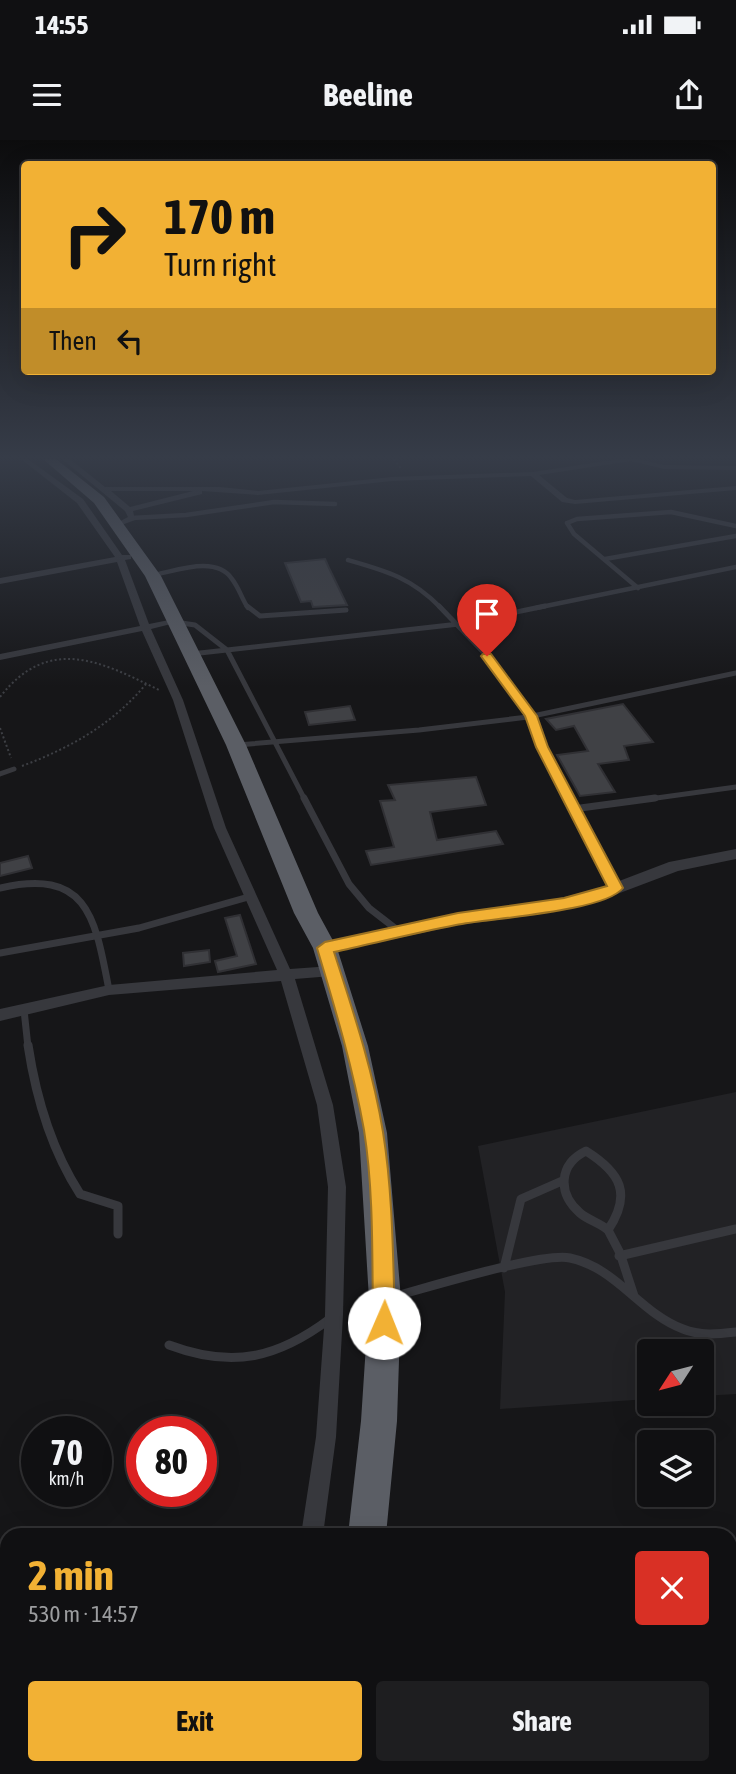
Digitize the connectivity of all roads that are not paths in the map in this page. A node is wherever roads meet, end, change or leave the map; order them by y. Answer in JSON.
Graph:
{"nodes":[{"id":1,"x":111,"y":535,"type":"edge"},
{"id":2,"x":131,"y":535,"type":"edge"},
{"id":3,"x":576,"y":535,"type":"edge"},
{"id":4,"x":736,"y":536,"type":"edge"},
{"id":5,"x":605,"y":559,"type":"junction"},
{"id":6,"x":348,"y":560,"type":"dead end"},
{"id":7,"x":137,"y":563,"type":"junction"},
{"id":8,"x":736,"y":567,"type":"edge"},
{"id":9,"x":0,"y":581,"type":"edge"},
{"id":10,"x":638,"y":588,"type":"junction"},
{"id":11,"x":346,"y":610,"type":"dead end"},
{"id":12,"x":174,"y":622,"type":"junction"},
{"id":13,"x":459,"y":624,"type":"junction"},
{"id":14,"x":145,"y":627,"type":"junction"},
{"id":15,"x":227,"y":650,"type":"junction"},
{"id":16,"x":191,"y":654,"type":"junction"},
{"id":17,"x":0,"y":657,"type":"edge"},
{"id":18,"x":736,"y":673,"type":"edge"},
{"id":19,"x":531,"y":716,"type":"junction"},
{"id":20,"x":274,"y":742,"type":"junction"},
{"id":21,"x":236,"y":745,"type":"junction"},
{"id":22,"x":13,"y":769,"type":"road end"},
{"id":23,"x":0,"y":774,"type":"edge"},
{"id":24,"x":736,"y":787,"type":"edge"},
{"id":25,"x":573,"y":809,"type":"junction"},
{"id":26,"x":736,"y":854,"type":"edge"},
{"id":27,"x":0,"y":888,"type":"edge"},
{"id":28,"x":616,"y":888,"type":"junction"},
{"id":29,"x":253,"y":896,"type":"junction"},
{"id":30,"x":400,"y":932,"type":"junction"},
{"id":31,"x":98,"y":937,"type":"junction"},
{"id":32,"x":0,"y":953,"type":"edge"},
{"id":33,"x":328,"y":959,"type":"junction"},
{"id":34,"x":286,"y":975,"type":"junction"},
{"id":35,"x":109,"y":990,"type":"junction"},
{"id":36,"x":24,"y":1010,"type":"junction"},
{"id":37,"x":0,"y":1016,"type":"edge"},
{"id":38,"x":562,"y":1181,"type":"junction"},
{"id":39,"x":736,"y":1229,"type":"edge"},
{"id":40,"x":608,"y":1230,"type":"junction"},
{"id":41,"x":118,"y":1234,"type":"dead end"},
{"id":42,"x":619,"y":1255,"type":"junction"},
{"id":43,"x":504,"y":1268,"type":"junction"},
{"id":44,"x":635,"y":1298,"type":"junction"},
{"id":45,"x":385,"y":1299,"type":"junction"},
{"id":46,"x":334,"y":1315,"type":"junction"},
{"id":47,"x":736,"y":1332,"type":"edge"},
{"id":48,"x":169,"y":1345,"type":"dead end"},
{"id":49,"x":313,"y":1528,"type":"edge"},
{"id":50,"x":368,"y":1528,"type":"edge"}],
"edges":[{"from":1,"to":7,"type":"street"},
{"from":2,"to":7,"type":"highway"},
{"from":3,"to":5,"type":"lane"},
{"from":4,"to":5,"type":"lane"},
{"from":5,"to":10,"type":"lane"},
{"from":6,"to":13,"type":"lane"},
{"from":7,"to":9,"type":"street"},
{"from":7,"to":11,"type":"lane"},
{"from":7,"to":12,"type":"highway"},
{"from":7,"to":14,"type":"street"},
{"from":8,"to":10,"type":"lane"},
{"from":10,"to":13,"type":"lane"},
{"from":12,"to":14,"type":"street"},
{"from":12,"to":15,"type":"lane"},
{"from":12,"to":16,"type":"highway"},
{"from":13,"to":15,"type":"lane"},
{"from":13,"to":19,"type":"lane"},
{"from":14,"to":17,"type":"street"},
{"from":14,"to":29,"type":"street"},
{"from":15,"to":16,"type":"lane"},
{"from":15,"to":20,"type":"lane"},
{"from":16,"to":21,"type":"highway"},
{"from":18,"to":19,"type":"lane"},
{"from":19,"to":20,"type":"lane"},
{"from":19,"to":25,"type":"lane"},
{"from":20,"to":21,"type":"lane"},
{"from":20,"to":30,"type":"lane"},
{"from":21,"to":33,"type":"highway"},
{"from":22,"to":23,"type":"lane"},
{"from":24,"to":25,"type":"lane"},
{"from":25,"to":28,"type":"lane"},
{"from":26,"to":28,"type":"street"},
{"from":27,"to":31,"type":"lane"},
{"from":28,"to":30,"type":"street"},
{"from":29,"to":31,"type":"lane"},
{"from":29,"to":34,"type":"street"},
{"from":30,"to":33,"type":"street"},
{"from":31,"to":32,"type":"lane"},
{"from":31,"to":35,"type":"lane"},
{"from":33,"to":34,"type":"street"},
{"from":33,"to":45,"type":"highway"},
{"from":34,"to":35,"type":"street"},
{"from":34,"to":46,"type":"street"},
{"from":35,"to":36,"type":"street"},
{"from":36,"to":37,"type":"street"},
{"from":36,"to":41,"type":"lane"},
{"from":38,"to":40,"type":"lane"},
{"from":38,"to":40,"type":"lane"},
{"from":38,"to":43,"type":"lane"},
{"from":39,"to":42,"type":"lane"},
{"from":40,"to":42,"type":"lane"},
{"from":42,"to":44,"type":"lane"},
{"from":43,"to":44,"type":"lane"},
{"from":43,"to":45,"type":"lane"},
{"from":44,"to":47,"type":"lane"},
{"from":45,"to":50,"type":"highway"},
{"from":46,"to":48,"type":"lane"},
{"from":46,"to":49,"type":"street"}]}
